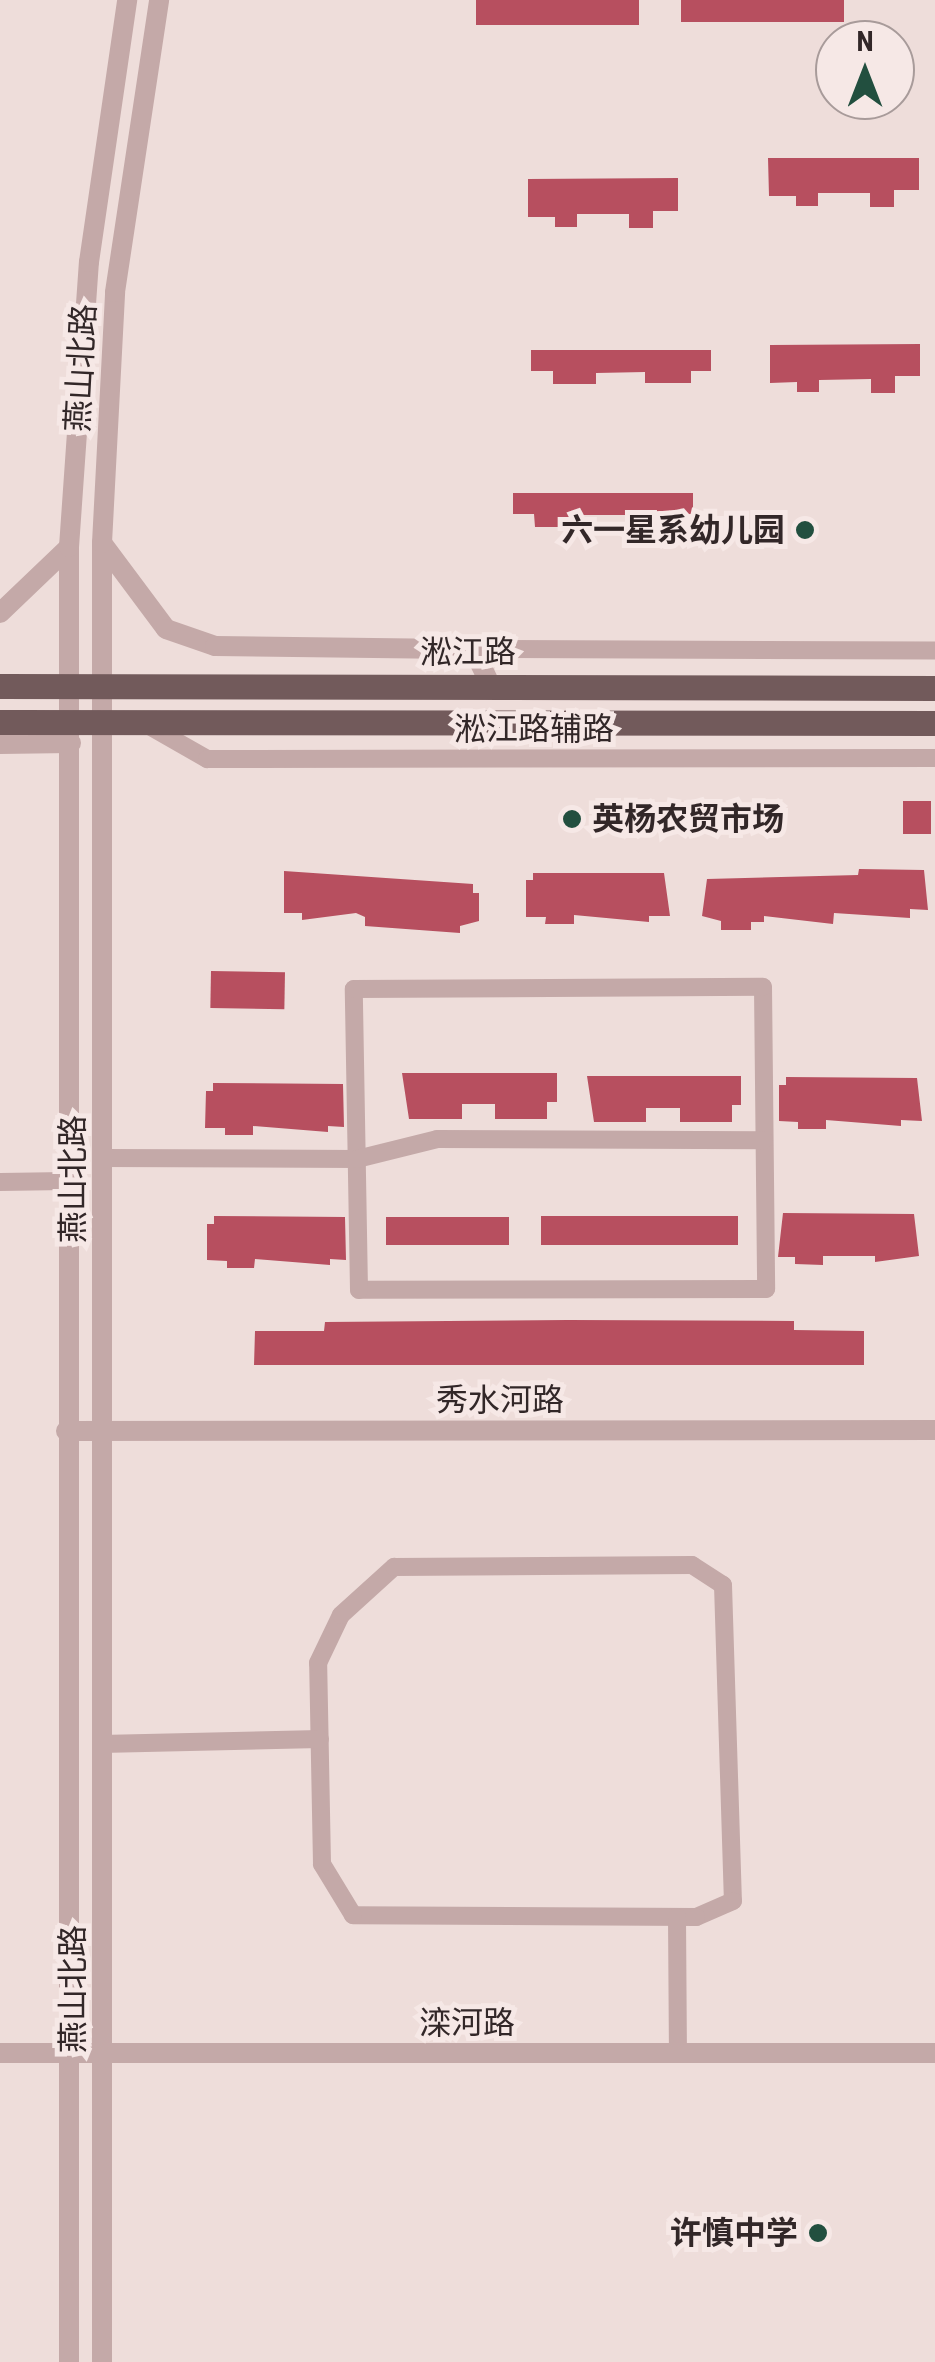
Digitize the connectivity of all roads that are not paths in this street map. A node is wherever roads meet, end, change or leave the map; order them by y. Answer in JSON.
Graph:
{"nodes":[{"id":1,"x":128,"y":0,"type":"edge"},
{"id":2,"x":158,"y":0,"type":"edge"},
{"id":3,"x":102,"y":544,"type":"junction"},
{"id":4,"x":69,"y":547,"type":"junction"},
{"id":5,"x":0,"y":613,"type":"edge"},
{"id":6,"x":473,"y":648,"type":"junction"},
{"id":7,"x":935,"y":650,"type":"edge"},
{"id":8,"x":490,"y":684,"type":"junction"},
{"id":9,"x":72,"y":685,"type":"junction"},
{"id":10,"x":102,"y":685,"type":"junction"},
{"id":11,"x":0,"y":686,"type":"edge"},
{"id":12,"x":935,"y":688,"type":"edge"},
{"id":13,"x":0,"y":722,"type":"edge"},
{"id":14,"x":102,"y":722,"type":"junction"},
{"id":15,"x":144,"y":723,"type":"junction"},
{"id":16,"x":935,"y":723,"type":"edge"},
{"id":17,"x":71,"y":733,"type":"junction"},
{"id":18,"x":0,"y":744,"type":"edge"},
{"id":19,"x":935,"y":758,"type":"edge"},
{"id":20,"x":764,"y":1140,"type":"junction"},
{"id":21,"x":103,"y":1158,"type":"junction"},
{"id":22,"x":356,"y":1159,"type":"junction"},
{"id":23,"x":66,"y":1181,"type":"junction"},
{"id":24,"x":0,"y":1182,"type":"edge"},
{"id":25,"x":935,"y":1430,"type":"edge"},
{"id":26,"x":66,"y":1431,"type":"junction"},
{"id":27,"x":102,"y":1431,"type":"junction"},
{"id":28,"x":320,"y":1739,"type":"junction"},
{"id":29,"x":101,"y":1744,"type":"junction"},
{"id":30,"x":677,"y":1916,"type":"junction"},
{"id":31,"x":678,"y":2052,"type":"junction"},
{"id":32,"x":0,"y":2053,"type":"edge"},
{"id":33,"x":69,"y":2053,"type":"junction"},
{"id":34,"x":103,"y":2053,"type":"junction"},
{"id":35,"x":935,"y":2053,"type":"edge"},
{"id":36,"x":69,"y":2362,"type":"edge"},
{"id":37,"x":102,"y":2362,"type":"edge"}],
"edges":[{"from":1,"to":4,"type":"street","name":"燕山北路"},
{"from":2,"to":3,"type":"street","name":"燕山北路"},
{"from":3,"to":6,"type":"street"},
{"from":3,"to":10,"type":"street","name":"燕山北路"},
{"from":4,"to":5,"type":"street"},
{"from":4,"to":9,"type":"street","name":"燕山北路"},
{"from":6,"to":7,"type":"street"},
{"from":6,"to":8,"type":"street"},
{"from":8,"to":10,"type":"main road","name":"淞江路"},
{"from":8,"to":12,"type":"main road","name":"淞江路"},
{"from":9,"to":10,"type":"main road","name":"淞江路"},
{"from":9,"to":11,"type":"main road","name":"淞江路"},
{"from":9,"to":17,"type":"street","name":"燕山北路"},
{"from":10,"to":14,"type":"street","name":"燕山北路"},
{"from":13,"to":17,"type":"main road"},
{"from":14,"to":15,"type":"main road"},
{"from":14,"to":17,"type":"main road"},
{"from":14,"to":21,"type":"street","name":"燕山北路"},
{"from":15,"to":16,"type":"main road"},
{"from":15,"to":19,"type":"street","name":"淞江路辅路"},
{"from":17,"to":18,"type":"street"},
{"from":17,"to":23,"type":"street","name":"燕山北路"},
{"from":20,"to":22,"type":"street"},
{"from":20,"to":22,"type":"street"},
{"from":20,"to":22,"type":"street"},
{"from":21,"to":22,"type":"street"},
{"from":21,"to":27,"type":"street","name":"燕山北路"},
{"from":23,"to":24,"type":"street"},
{"from":23,"to":26,"type":"street","name":"燕山北路"},
{"from":25,"to":27,"type":"street","name":"秀水河路"},
{"from":26,"to":27,"type":"street","name":"秀水河路"},
{"from":26,"to":33,"type":"street","name":"燕山北路"},
{"from":27,"to":29,"type":"street","name":"燕山北路"},
{"from":28,"to":29,"type":"street"},
{"from":28,"to":30,"type":"street"},
{"from":28,"to":30,"type":"street"},
{"from":29,"to":34,"type":"street","name":"燕山北路"},
{"from":30,"to":31,"type":"street"},
{"from":31,"to":34,"type":"street","name":"滦河路"},
{"from":31,"to":35,"type":"street","name":"滦河路"},
{"from":32,"to":33,"type":"street","name":"滦河路"},
{"from":33,"to":34,"type":"street","name":"滦河路"},
{"from":33,"to":36,"type":"street","name":"燕山北路"},
{"from":34,"to":37,"type":"street","name":"燕山北路"}]}
